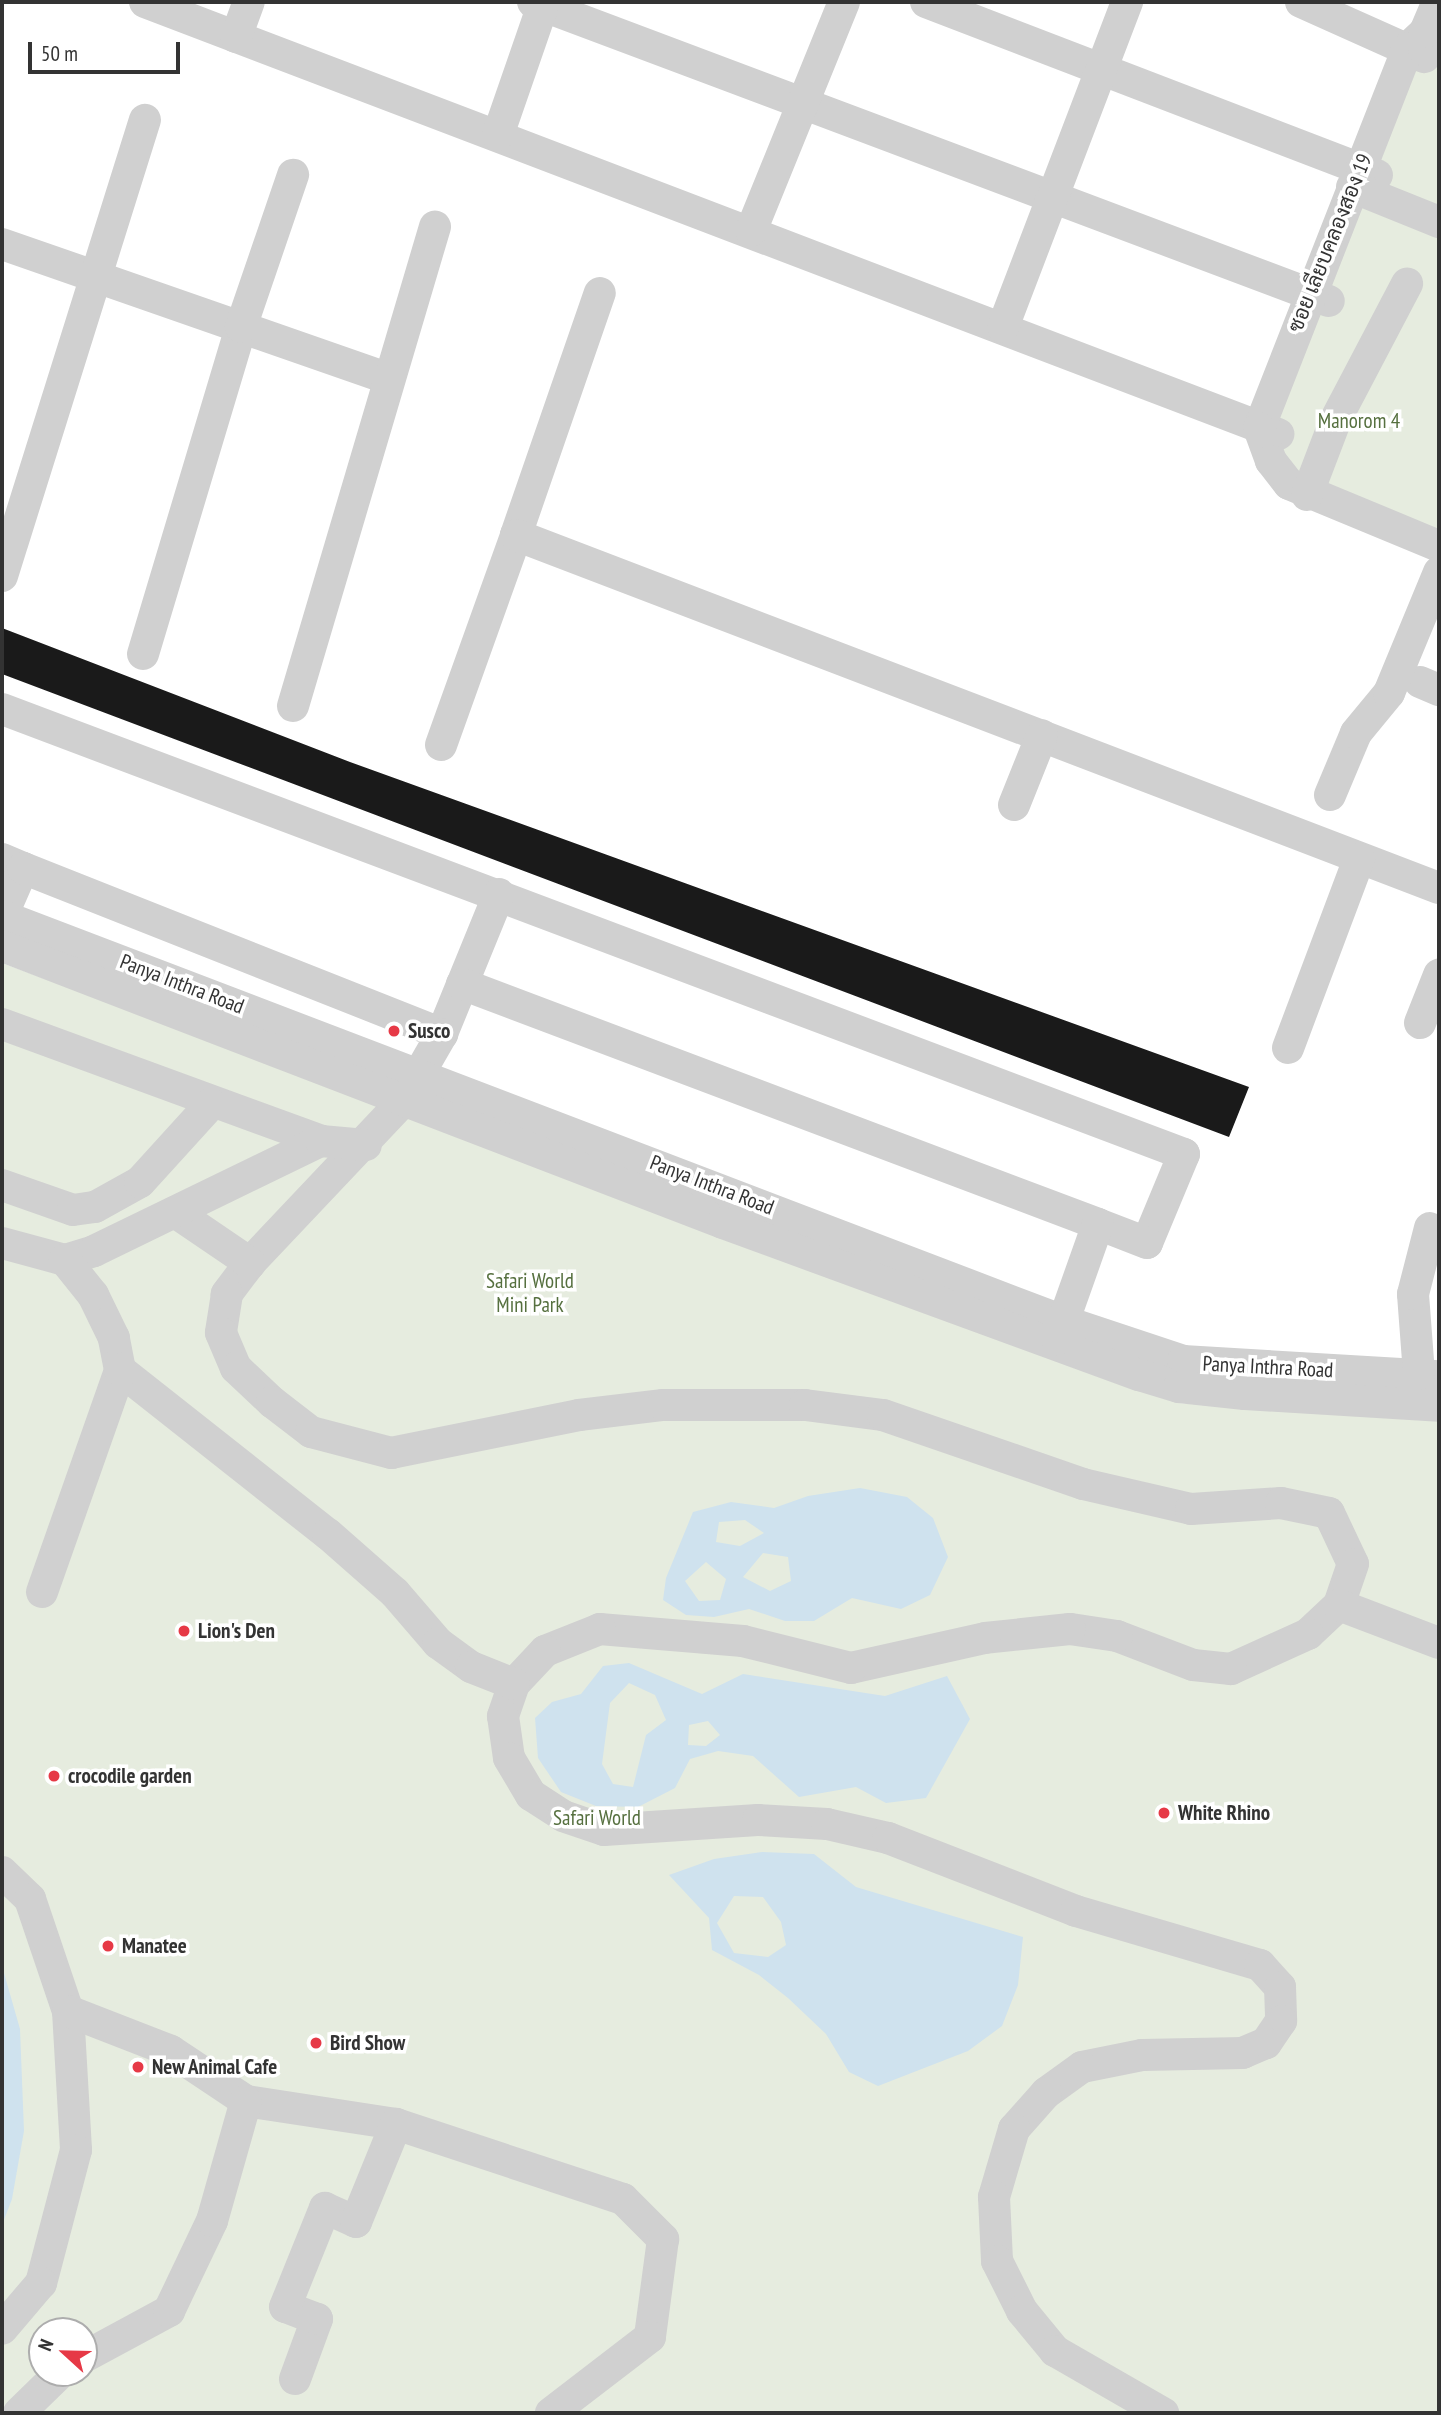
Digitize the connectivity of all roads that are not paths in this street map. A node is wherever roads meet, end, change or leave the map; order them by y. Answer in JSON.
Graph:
{"nodes":[{"id":1,"x":145,"y":2,"type":"edge"},
{"id":2,"x":249,"y":2,"type":"edge"},
{"id":3,"x":844,"y":2,"type":"edge"},
{"id":4,"x":926,"y":2,"type":"edge"},
{"id":5,"x":1127,"y":2,"type":"edge"},
{"id":6,"x":1301,"y":2,"type":"edge"},
{"id":7,"x":1438,"y":2,"type":"edge"},
{"id":8,"x":540,"y":3,"type":"edge"},
{"id":9,"x":236,"y":37,"type":"junction"},
{"id":10,"x":1424,"y":50,"type":"edge"},
{"id":11,"x":1099,"y":67,"type":"junction"},
{"id":12,"x":803,"y":104,"type":"junction"},
{"id":13,"x":145,"y":120,"type":"dead end"},
{"id":14,"x":498,"y":135,"type":"junction"},
{"id":15,"x":293,"y":175,"type":"dead end"},
{"id":16,"x":1364,"y":181,"type":"junction"},
{"id":17,"x":1053,"y":199,"type":"junction"},
{"id":18,"x":1439,"y":222,"type":"edge"},
{"id":19,"x":436,"y":227,"type":"dead end"},
{"id":20,"x":751,"y":231,"type":"junction"},
{"id":21,"x":2,"y":244,"type":"edge"},
{"id":22,"x":95,"y":277,"type":"junction"},
{"id":23,"x":1407,"y":284,"type":"dead end"},
{"id":24,"x":600,"y":293,"type":"dead end"},
{"id":25,"x":1319,"y":298,"type":"junction"},
{"id":26,"x":241,"y":327,"type":"junction"},
{"id":27,"x":1003,"y":327,"type":"junction"},
{"id":28,"x":389,"y":379,"type":"junction"},
{"id":29,"x":1269,"y":441,"type":"junction"},
{"id":30,"x":1307,"y":495,"type":"junction"},
{"id":31,"x":516,"y":535,"type":"junction"},
{"id":32,"x":1439,"y":546,"type":"edge"},
{"id":33,"x":1439,"y":572,"type":"edge"},
{"id":34,"x":2,"y":576,"type":"edge"},
{"id":35,"x":143,"y":654,"type":"dead end"},
{"id":36,"x":293,"y":706,"type":"dead end"},
{"id":37,"x":2,"y":709,"type":"edge"},
{"id":38,"x":1042,"y":735,"type":"junction"},
{"id":39,"x":441,"y":745,"type":"dead end"},
{"id":40,"x":1330,"y":795,"type":"dead end"},
{"id":41,"x":1014,"y":805,"type":"dead end"},
{"id":42,"x":1359,"y":859,"type":"junction"},
{"id":43,"x":12,"y":864,"type":"edge"},
{"id":44,"x":1439,"y":888,"type":"edge"},
{"id":45,"x":499,"y":894,"type":"junction"},
{"id":46,"x":2,"y":916,"type":"edge"},
{"id":47,"x":2,"y":946,"type":"edge"},
{"id":48,"x":1439,"y":975,"type":"edge"},
{"id":49,"x":461,"y":984,"type":"junction"},
{"id":50,"x":1420,"y":1023,"type":"dead end"},
{"id":51,"x":2,"y":1024,"type":"edge"},
{"id":52,"x":442,"y":1034,"type":"junction"},
{"id":53,"x":1288,"y":1048,"type":"dead end"},
{"id":54,"x":417,"y":1072,"type":"junction"},
{"id":55,"x":404,"y":1100,"type":"junction"},
{"id":56,"x":212,"y":1104,"type":"junction"},
{"id":57,"x":321,"y":1141,"type":"junction"},
{"id":58,"x":366,"y":1145,"type":"junction"},
{"id":59,"x":2,"y":1185,"type":"edge"},
{"id":60,"x":175,"y":1212,"type":"junction"},
{"id":61,"x":1098,"y":1224,"type":"junction"},
{"id":62,"x":1430,"y":1228,"type":"dead end"},
{"id":63,"x":2,"y":1243,"type":"edge"},
{"id":64,"x":65,"y":1260,"type":"junction"},
{"id":65,"x":250,"y":1263,"type":"junction"},
{"id":66,"x":1059,"y":1333,"type":"junction"},
{"id":67,"x":1429,"y":1334,"type":"edge"},
{"id":68,"x":120,"y":1370,"type":"junction"},
{"id":69,"x":1429,"y":1375,"type":"edge"},
{"id":70,"x":1439,"y":1406,"type":"edge"},
{"id":71,"x":43,"y":1592,"type":"dead end"},
{"id":72,"x":1339,"y":1605,"type":"junction"},
{"id":73,"x":1439,"y":1643,"type":"edge"},
{"id":74,"x":514,"y":1684,"type":"junction"},
{"id":75,"x":2,"y":1872,"type":"edge"},
{"id":76,"x":68,"y":2011,"type":"junction"},
{"id":77,"x":246,"y":2101,"type":"junction"},
{"id":78,"x":396,"y":2124,"type":"junction"},
{"id":79,"x":2,"y":2329,"type":"edge"},
{"id":80,"x":98,"y":2349,"type":"edge"},
{"id":81,"x":295,"y":2379,"type":"dead end"},
{"id":82,"x":46,"y":2387,"type":"edge"},
{"id":83,"x":19,"y":2413,"type":"edge"},
{"id":84,"x":551,"y":2413,"type":"edge"},
{"id":85,"x":1163,"y":2413,"type":"edge"}],
"edges":[{"from":1,"to":9,"type":"street"},
{"from":2,"to":9,"type":"street"},
{"from":3,"to":12,"type":"street"},
{"from":4,"to":11,"type":"street"},
{"from":5,"to":11,"type":"street"},
{"from":6,"to":10,"type":"street"},
{"from":7,"to":10,"type":"street","name":"ซอย เลียบคลองสอง 19"},
{"from":8,"to":12,"type":"street"},
{"from":8,"to":14,"type":"street"},
{"from":9,"to":14,"type":"street"},
{"from":10,"to":16,"type":"street","name":"ซอย เลียบคลองสอง 19"},
{"from":11,"to":16,"type":"street"},
{"from":11,"to":17,"type":"street"},
{"from":12,"to":17,"type":"street"},
{"from":12,"to":20,"type":"street"},
{"from":13,"to":22,"type":"street"},
{"from":14,"to":20,"type":"street"},
{"from":15,"to":26,"type":"street"},
{"from":16,"to":18,"type":"street"},
{"from":16,"to":25,"type":"street","name":"ซอย เลียบคลองสอง 19"},
{"from":17,"to":25,"type":"street"},
{"from":17,"to":27,"type":"street"},
{"from":19,"to":28,"type":"street"},
{"from":20,"to":27,"type":"street"},
{"from":21,"to":22,"type":"street"},
{"from":22,"to":26,"type":"street"},
{"from":22,"to":34,"type":"street"},
{"from":23,"to":30,"type":"street"},
{"from":24,"to":31,"type":"street"},
{"from":25,"to":29,"type":"street","name":"ซอย เลียบคลองสอง 19"},
{"from":26,"to":28,"type":"street"},
{"from":26,"to":35,"type":"street"},
{"from":27,"to":29,"type":"street"},
{"from":28,"to":36,"type":"street"},
{"from":29,"to":30,"type":"street"},
{"from":30,"to":32,"type":"street"},
{"from":31,"to":38,"type":"street"},
{"from":31,"to":39,"type":"street"},
{"from":33,"to":40,"type":"street"},
{"from":37,"to":45,"type":"street"},
{"from":38,"to":41,"type":"street"},
{"from":38,"to":42,"type":"street"},
{"from":42,"to":44,"type":"street"},
{"from":42,"to":53,"type":"street"},
{"from":43,"to":46,"type":"street"},
{"from":43,"to":52,"type":"street"},
{"from":45,"to":49,"type":"street"},
{"from":45,"to":61,"type":"street"},
{"from":46,"to":54,"type":"street","name":"Panya Inthra Road"},
{"from":47,"to":55,"type":"street","name":"Panya Inthra Road"},
{"from":48,"to":50,"type":"street"},
{"from":49,"to":52,"type":"street"},
{"from":49,"to":61,"type":"street"},
{"from":51,"to":56,"type":"street"},
{"from":52,"to":54,"type":"street"},
{"from":54,"to":55,"type":"street"},
{"from":54,"to":66,"type":"street","name":"Panya Inthra Road"},
{"from":55,"to":58,"type":"street"},
{"from":55,"to":66,"type":"street","name":"Panya Inthra Road"},
{"from":56,"to":57,"type":"street"},
{"from":56,"to":59,"type":"street"},
{"from":57,"to":58,"type":"street"},
{"from":57,"to":60,"type":"street"},
{"from":58,"to":65,"type":"street"},
{"from":60,"to":64,"type":"street"},
{"from":60,"to":65,"type":"street"},
{"from":61,"to":66,"type":"street"},
{"from":62,"to":67,"type":"street"},
{"from":63,"to":64,"type":"street"},
{"from":64,"to":68,"type":"street"},
{"from":65,"to":72,"type":"street"},
{"from":66,"to":69,"type":"street","name":"Panya Inthra Road"},
{"from":66,"to":70,"type":"street","name":"Panya Inthra Road"},
{"from":67,"to":69,"type":"street"},
{"from":68,"to":71,"type":"street"},
{"from":68,"to":74,"type":"street"},
{"from":72,"to":73,"type":"street"},
{"from":72,"to":74,"type":"street"},
{"from":74,"to":85,"type":"street"},
{"from":75,"to":76,"type":"street"},
{"from":76,"to":77,"type":"street"},
{"from":76,"to":79,"type":"street"},
{"from":77,"to":78,"type":"street"},
{"from":77,"to":80,"type":"street"},
{"from":78,"to":81,"type":"street"},
{"from":78,"to":84,"type":"street"},
{"from":82,"to":83,"type":"street"}]}
